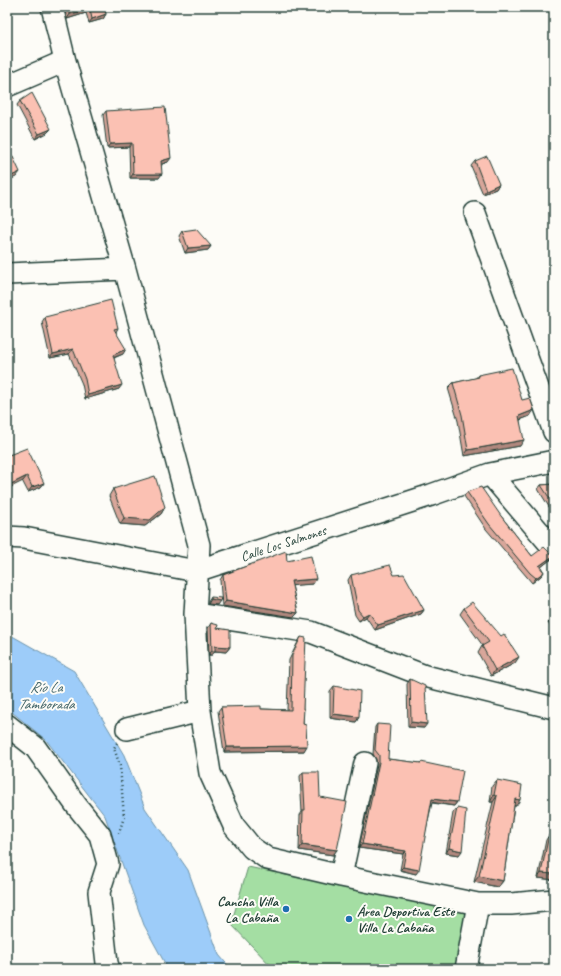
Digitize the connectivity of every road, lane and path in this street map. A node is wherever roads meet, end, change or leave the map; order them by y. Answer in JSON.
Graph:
{"nodes":[{"id":1,"x":52,"y":7,"type":"edge"},
{"id":2,"x":65,"y":60,"type":"junction"},
{"id":3,"x":7,"y":86,"type":"edge"},
{"id":4,"x":475,"y":214,"type":"dead end"},
{"id":5,"x":125,"y":270,"type":"junction"},
{"id":6,"x":7,"y":274,"type":"edge"},
{"id":7,"x":554,"y":432,"type":"edge"},
{"id":8,"x":554,"y":461,"type":"edge"},
{"id":9,"x":490,"y":474,"type":"junction"},
{"id":10,"x":7,"y":537,"type":"edge"},
{"id":11,"x":554,"y":549,"type":"edge"},
{"id":12,"x":196,"y":571,"type":"junction"},
{"id":13,"x":195,"y":614,"type":"junction"},
{"id":14,"x":554,"y":708,"type":"edge"},
{"id":15,"x":200,"y":711,"type":"junction"},
{"id":16,"x":7,"y":725,"type":"edge"},
{"id":17,"x":127,"y":729,"type":"joint"},
{"id":18,"x":365,"y":763,"type":"dead end"},
{"id":19,"x":117,"y":837,"type":"dead end"},
{"id":20,"x":341,"y":876,"type":"junction"},
{"id":21,"x":554,"y":900,"type":"edge"},
{"id":22,"x":478,"y":904,"type":"junction"},
{"id":23,"x":109,"y":969,"type":"edge"},
{"id":24,"x":466,"y":969,"type":"edge"}],
"edges":[{"from":1,"to":2,"type":"street"},
{"from":2,"to":3,"type":"street"},
{"from":2,"to":5,"type":"street"},
{"from":4,"to":7,"type":"street"},
{"from":5,"to":6,"type":"street"},
{"from":5,"to":12,"type":"street"},
{"from":8,"to":9,"type":"street","name":"Calle Los Salmones"},
{"from":9,"to":11,"type":"street"},
{"from":9,"to":12,"type":"street","name":"Calle Los Salmones"},
{"from":10,"to":12,"type":"street","name":"Calle Los Salmones"},
{"from":12,"to":13,"type":"street"},
{"from":13,"to":14,"type":"street"},
{"from":13,"to":15,"type":"street"},
{"from":15,"to":17,"type":"street"},
{"from":15,"to":20,"type":"street"},
{"from":16,"to":23,"type":"street"},
{"from":17,"to":19,"type":"path"},
{"from":18,"to":20,"type":"street"},
{"from":20,"to":22,"type":"street"},
{"from":21,"to":22,"type":"street"},
{"from":22,"to":24,"type":"street"}]}
